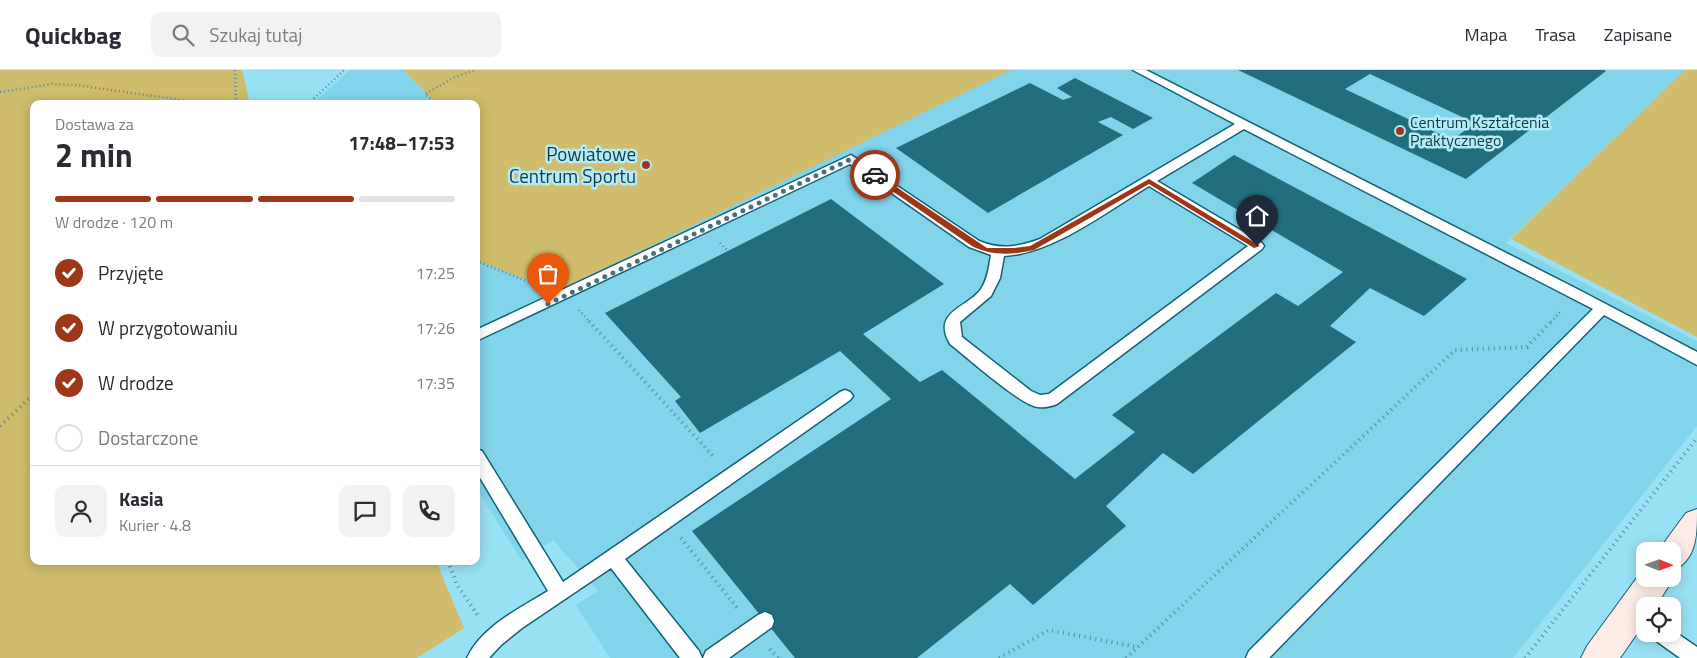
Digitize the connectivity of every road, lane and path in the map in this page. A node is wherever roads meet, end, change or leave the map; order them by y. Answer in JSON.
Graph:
{"nodes":[{"id":1,"x":235,"y":70,"type":"edge"},
{"id":2,"x":344,"y":70,"type":"edge"},
{"id":3,"x":475,"y":70,"type":"edge"},
{"id":4,"x":1138,"y":70,"type":"edge"},
{"id":5,"x":0,"y":92,"type":"edge"},
{"id":6,"x":181,"y":100,"type":"edge"},
{"id":7,"x":236,"y":100,"type":"edge"},
{"id":8,"x":312,"y":100,"type":"edge"},
{"id":9,"x":432,"y":100,"type":"edge"},
{"id":10,"x":1244,"y":124,"type":"junction"},
{"id":11,"x":1149,"y":181,"type":"junction"},
{"id":12,"x":998,"y":252,"type":"junction"},
{"id":13,"x":480,"y":263,"type":"edge"},
{"id":14,"x":1576,"y":294,"type":"junction"},
{"id":15,"x":565,"y":295,"type":"junction"},
{"id":16,"x":1603,"y":308,"type":"junction"},
{"id":17,"x":480,"y":334,"type":"edge"},
{"id":18,"x":1697,"y":359,"type":"edge"},
{"id":19,"x":845,"y":396,"type":"dead end"},
{"id":20,"x":30,"y":398,"type":"edge"},
{"id":21,"x":0,"y":426,"type":"edge"},
{"id":22,"x":1697,"y":438,"type":"edge"},
{"id":23,"x":480,"y":463,"type":"edge"},
{"id":24,"x":731,"y":475,"type":"junction"},
{"id":25,"x":666,"y":520,"type":"junction"},
{"id":26,"x":1697,"y":523,"type":"edge"},
{"id":27,"x":1681,"y":545,"type":"edge"},
{"id":28,"x":613,"y":557,"type":"junction"},
{"id":29,"x":450,"y":565,"type":"edge"},
{"id":30,"x":560,"y":594,"type":"junction"},
{"id":31,"x":1636,"y":619,"type":"edge"},
{"id":32,"x":760,"y":625,"type":"junction"},
{"id":33,"x":492,"y":638,"type":"junction"},
{"id":34,"x":1673,"y":642,"type":"edge"},
{"id":35,"x":1138,"y":647,"type":"junction"},
{"id":36,"x":477,"y":658,"type":"edge"},
{"id":37,"x":692,"y":658,"type":"edge"},
{"id":38,"x":713,"y":658,"type":"edge"},
{"id":39,"x":778,"y":658,"type":"edge"},
{"id":40,"x":999,"y":658,"type":"edge"},
{"id":41,"x":1126,"y":658,"type":"edge"},
{"id":42,"x":1256,"y":658,"type":"edge"},
{"id":43,"x":1525,"y":658,"type":"edge"},
{"id":44,"x":1599,"y":658,"type":"edge"},
{"id":45,"x":1696,"y":658,"type":"edge"}],
"edges":[{"from":1,"to":7,"type":"path"},
{"from":2,"to":8,"type":"path"},
{"from":3,"to":9,"type":"path"},
{"from":4,"to":10,"type":"lane"},
{"from":5,"to":6,"type":"path"},
{"from":10,"to":11,"type":"lane"},
{"from":10,"to":14,"type":"lane"},
{"from":11,"to":12,"type":"lane"},
{"from":11,"to":12,"type":"lane"},
{"from":12,"to":15,"type":"lane"},
{"from":13,"to":15,"type":"path"},
{"from":14,"to":16,"type":"lane"},
{"from":14,"to":35,"type":"path"},
{"from":15,"to":17,"type":"lane"},
{"from":15,"to":24,"type":"path"},
{"from":16,"to":18,"type":"lane"},
{"from":16,"to":42,"type":"lane"},
{"from":19,"to":24,"type":"lane"},
{"from":20,"to":21,"type":"path"},
{"from":22,"to":43,"type":"path"},
{"from":23,"to":30,"type":"lane"},
{"from":24,"to":25,"type":"lane"},
{"from":25,"to":28,"type":"lane"},
{"from":25,"to":32,"type":"path"},
{"from":26,"to":27,"type":"main road"},
{"from":28,"to":30,"type":"lane"},
{"from":28,"to":37,"type":"lane"},
{"from":29,"to":33,"type":"path"},
{"from":30,"to":33,"type":"lane"},
{"from":31,"to":44,"type":"main road"},
{"from":32,"to":38,"type":"lane"},
{"from":32,"to":39,"type":"path"},
{"from":33,"to":36,"type":"lane"},
{"from":34,"to":45,"type":"lane"},
{"from":35,"to":40,"type":"path"},
{"from":35,"to":41,"type":"path"}]}
